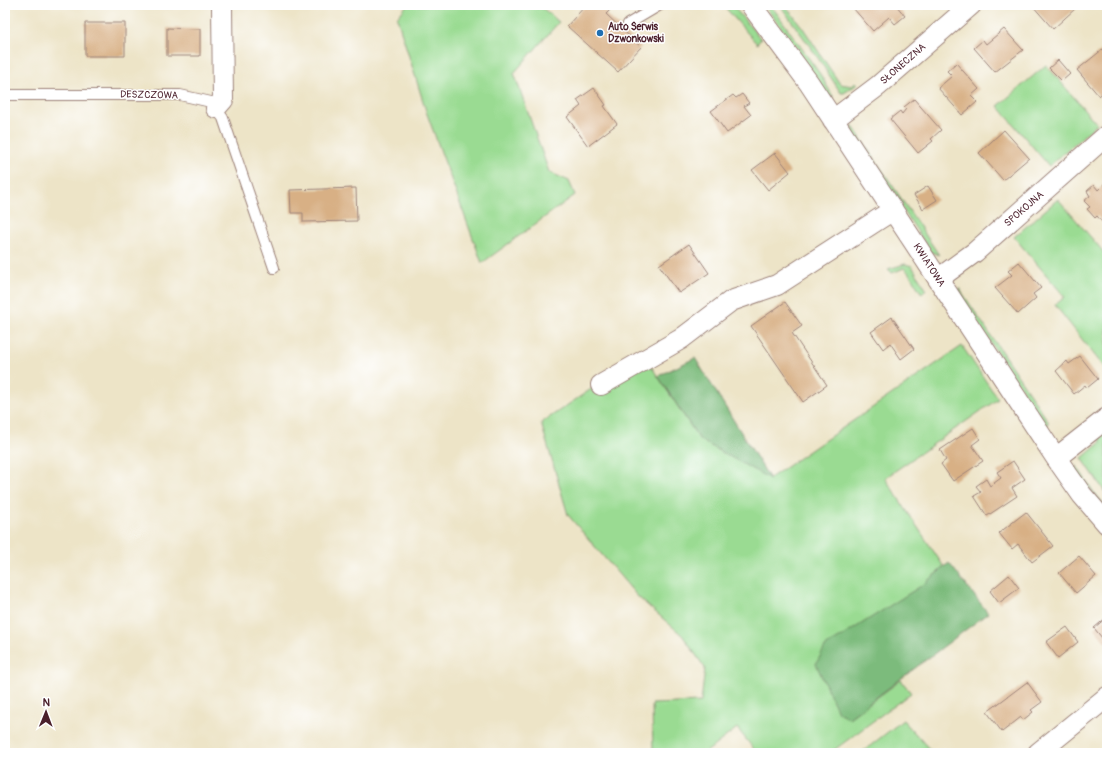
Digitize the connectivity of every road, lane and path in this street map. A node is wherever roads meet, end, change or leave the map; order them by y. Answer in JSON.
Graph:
{"nodes":[{"id":1,"x":222,"y":5,"type":"edge"},
{"id":2,"x":660,"y":5,"type":"edge"},
{"id":3,"x":752,"y":5,"type":"edge"},
{"id":4,"x":970,"y":5,"type":"edge"},
{"id":5,"x":628,"y":24,"type":"dead end"},
{"id":6,"x":5,"y":95,"type":"edge"},
{"id":7,"x":216,"y":108,"type":"junction"},
{"id":8,"x":833,"y":120,"type":"junction"},
{"id":9,"x":1107,"y":135,"type":"edge"},
{"id":10,"x":893,"y":210,"type":"junction"},
{"id":11,"x":274,"y":268,"type":"dead end"},
{"id":12,"x":938,"y":279,"type":"junction"},
{"id":13,"x":601,"y":385,"type":"dead end"},
{"id":14,"x":1107,"y":418,"type":"edge"},
{"id":15,"x":1056,"y":458,"type":"junction"},
{"id":16,"x":1107,"y":524,"type":"edge"},
{"id":17,"x":1107,"y":697,"type":"edge"},
{"id":18,"x":1038,"y":753,"type":"edge"}],
"edges":[{"from":1,"to":7,"type":"street"},
{"from":2,"to":5,"type":"lane"},
{"from":3,"to":8,"type":"street","name":"KWIATOWA"},
{"from":4,"to":8,"type":"street","name":"SŁONECZNA"},
{"from":6,"to":7,"type":"lane","name":"DESZCZOWA"},
{"from":7,"to":11,"type":"lane"},
{"from":8,"to":10,"type":"street","name":"KWIATOWA"},
{"from":9,"to":12,"type":"street","name":"SPOKOJNA"},
{"from":10,"to":12,"type":"street","name":"KWIATOWA"},
{"from":10,"to":13,"type":"street"},
{"from":12,"to":15,"type":"street","name":"KWIATOWA"},
{"from":14,"to":15,"type":"street"},
{"from":15,"to":16,"type":"street","name":"KWIATOWA"},
{"from":17,"to":18,"type":"street"}]}
